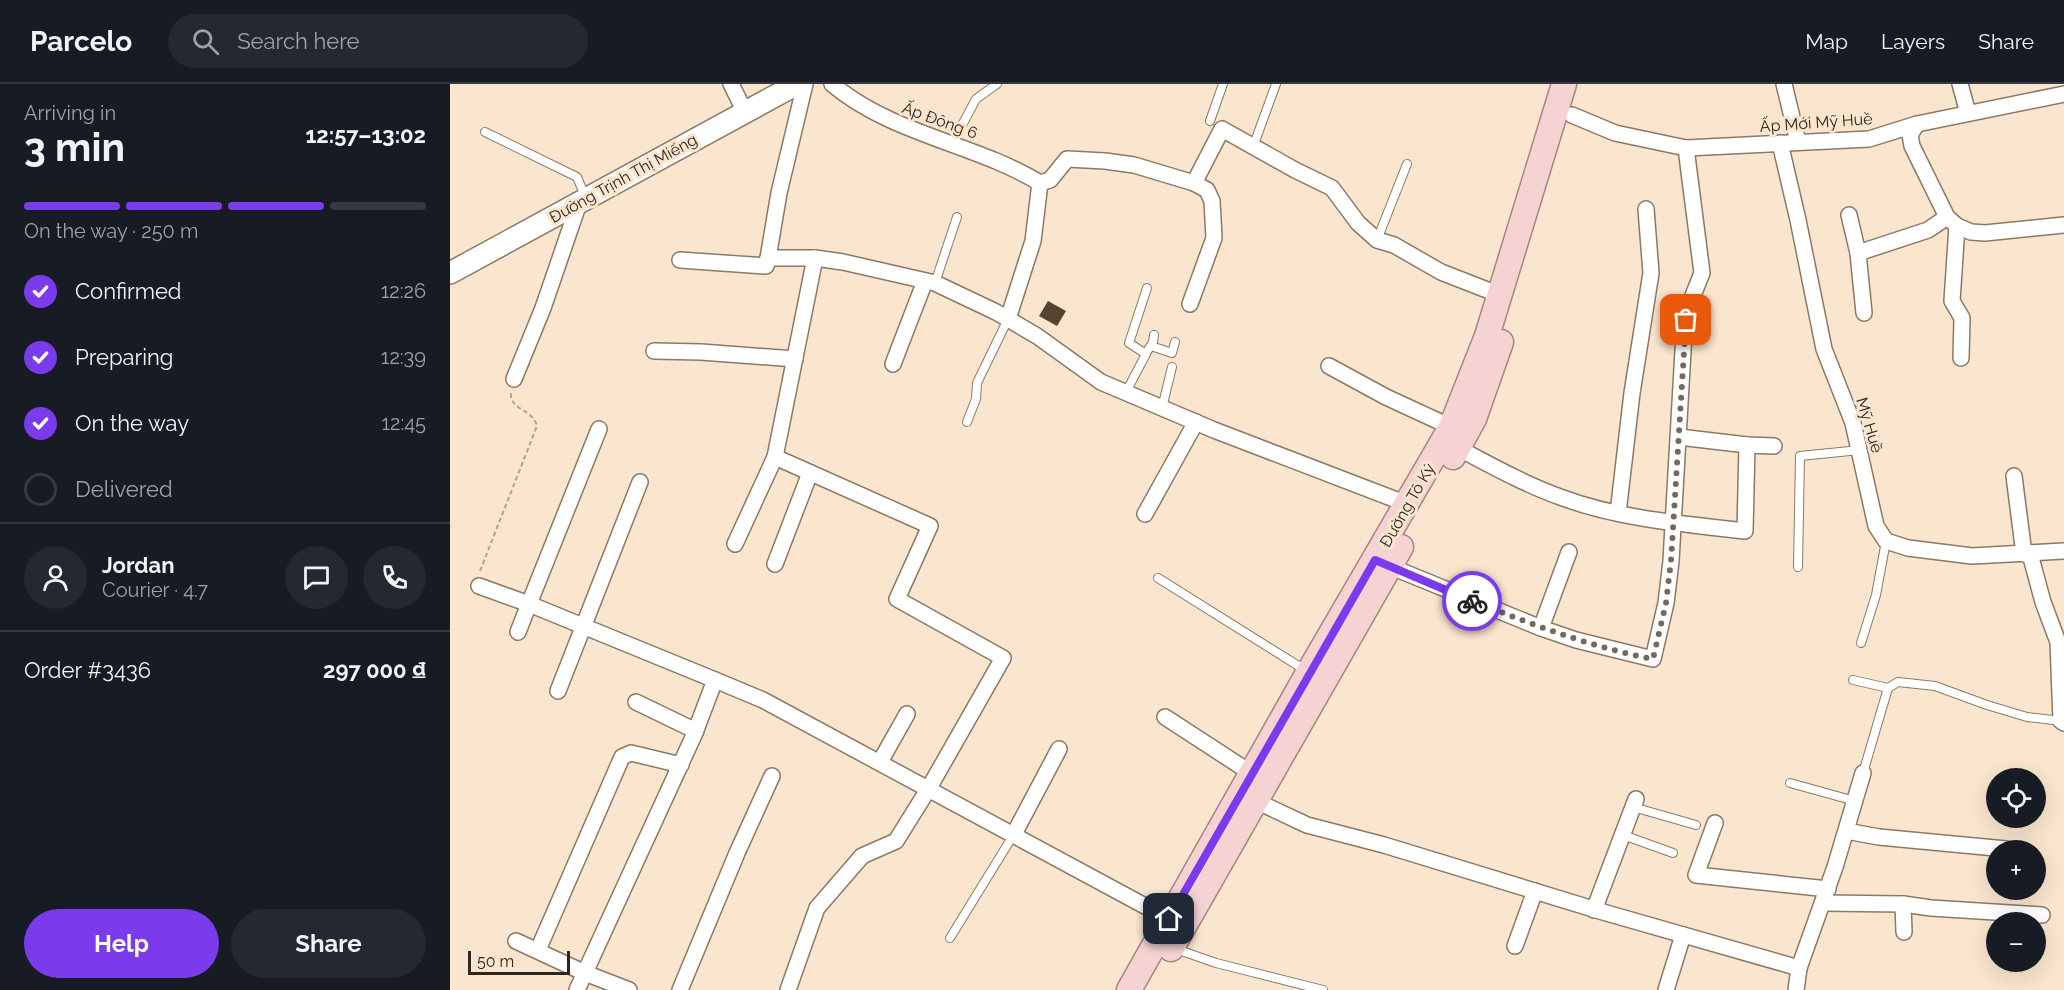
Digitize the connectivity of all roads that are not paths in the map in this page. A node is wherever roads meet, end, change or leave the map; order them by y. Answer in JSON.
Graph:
{"nodes":[{"id":1,"x":730,"y":84,"type":"edge"},
{"id":2,"x":797,"y":84,"type":"edge"},
{"id":3,"x":805,"y":84,"type":"edge"},
{"id":4,"x":832,"y":84,"type":"edge"},
{"id":5,"x":997,"y":84,"type":"edge"},
{"id":6,"x":1223,"y":84,"type":"edge"},
{"id":7,"x":1276,"y":84,"type":"edge"},
{"id":8,"x":1784,"y":84,"type":"edge"},
{"id":9,"x":1960,"y":84,"type":"edge"},
{"id":10,"x":1564,"y":85,"type":"edge"},
{"id":11,"x":2064,"y":94,"type":"edge"},
{"id":12,"x":745,"y":112,"type":"junction"},
{"id":13,"x":1968,"y":113,"type":"junction"},
{"id":14,"x":1572,"y":115,"type":"junction"},
{"id":15,"x":1917,"y":124,"type":"junction"},
{"id":16,"x":1216,"y":125,"type":"junction"},
{"id":17,"x":485,"y":132,"type":"dead end"},
{"id":18,"x":1798,"y":142,"type":"junction"},
{"id":19,"x":1780,"y":143,"type":"junction"},
{"id":20,"x":952,"y":144,"type":"junction"},
{"id":21,"x":1253,"y":147,"type":"junction"},
{"id":22,"x":1686,"y":148,"type":"junction"},
{"id":23,"x":1407,"y":164,"type":"dead end"},
{"id":24,"x":1040,"y":183,"type":"junction"},
{"id":25,"x":1194,"y":183,"type":"junction"},
{"id":26,"x":582,"y":200,"type":"junction"},
{"id":27,"x":1646,"y":209,"type":"dead end"},
{"id":28,"x":1849,"y":215,"type":"dead end"},
{"id":29,"x":957,"y":217,"type":"dead end"},
{"id":30,"x":1952,"y":221,"type":"junction"},
{"id":31,"x":2064,"y":225,"type":"edge"},
{"id":32,"x":1377,"y":240,"type":"junction"},
{"id":33,"x":1858,"y":253,"type":"junction"},
{"id":34,"x":768,"y":258,"type":"junction"},
{"id":35,"x":815,"y":258,"type":"junction"},
{"id":36,"x":680,"y":260,"type":"dead end"},
{"id":37,"x":450,"y":273,"type":"edge"},
{"id":38,"x":930,"y":282,"type":"junction"},
{"id":39,"x":1148,"y":288,"type":"dead end"},
{"id":40,"x":1500,"y":295,"type":"junction"},
{"id":41,"x":1190,"y":304,"type":"dead end"},
{"id":42,"x":1864,"y":313,"type":"dead end"},
{"id":43,"x":1008,"y":319,"type":"junction"},
{"id":44,"x":1154,"y":335,"type":"dead end"},
{"id":45,"x":1175,"y":342,"type":"dead end"},
{"id":46,"x":1148,"y":350,"type":"junction"},
{"id":47,"x":654,"y":351,"type":"dead end"},
{"id":48,"x":1961,"y":358,"type":"dead end"},
{"id":49,"x":795,"y":360,"type":"junction"},
{"id":50,"x":893,"y":364,"type":"dead end"},
{"id":51,"x":1329,"y":366,"type":"dead end"},
{"id":52,"x":1172,"y":367,"type":"dead end"},
{"id":53,"x":514,"y":379,"type":"road end"},
{"id":54,"x":1126,"y":392,"type":"junction"},
{"id":55,"x":1162,"y":408,"type":"junction"},
{"id":56,"x":966,"y":422,"type":"dead end"},
{"id":57,"x":1196,"y":422,"type":"junction"},
{"id":58,"x":599,"y":429,"type":"dead end"},
{"id":59,"x":1455,"y":437,"type":"junction"},
{"id":60,"x":1679,"y":437,"type":"junction"},
{"id":61,"x":1747,"y":445,"type":"junction"},
{"id":62,"x":1774,"y":446,"type":"dead end"},
{"id":63,"x":1860,"y":450,"type":"junction"},
{"id":64,"x":775,"y":457,"type":"junction"},
{"id":65,"x":810,"y":473,"type":"junction"},
{"id":66,"x":2014,"y":476,"type":"dead end"},
{"id":67,"x":640,"y":482,"type":"dead end"},
{"id":68,"x":1415,"y":506,"type":"junction"},
{"id":69,"x":1618,"y":513,"type":"junction"},
{"id":70,"x":1145,"y":514,"type":"dead end"},
{"id":71,"x":1674,"y":522,"type":"junction"},
{"id":72,"x":1886,"y":541,"type":"junction"},
{"id":73,"x":735,"y":544,"type":"dead end"},
{"id":74,"x":2064,"y":551,"type":"edge"},
{"id":75,"x":1569,"y":552,"type":"dead end"},
{"id":76,"x":2027,"y":554,"type":"junction"},
{"id":77,"x":1382,"y":563,"type":"junction"},
{"id":78,"x":776,"y":564,"type":"dead end"},
{"id":79,"x":1798,"y":567,"type":"dead end"},
{"id":80,"x":1158,"y":578,"type":"dead end"},
{"id":81,"x":479,"y":586,"type":"road end"},
{"id":82,"x":529,"y":604,"type":"junction"},
{"id":83,"x":583,"y":626,"type":"junction"},
{"id":84,"x":1541,"y":628,"type":"junction"},
{"id":85,"x":518,"y":632,"type":"dead end"},
{"id":86,"x":1861,"y":643,"type":"dead end"},
{"id":87,"x":1308,"y":673,"type":"junction"},
{"id":88,"x":715,"y":680,"type":"junction"},
{"id":89,"x":1853,"y":680,"type":"dead end"},
{"id":90,"x":1888,"y":688,"type":"junction"},
{"id":91,"x":558,"y":691,"type":"dead end"},
{"id":92,"x":636,"y":702,"type":"dead end"},
{"id":93,"x":907,"y":714,"type":"dead end"},
{"id":94,"x":1165,"y":717,"type":"dead end"},
{"id":95,"x":2063,"y":722,"type":"edge"},
{"id":96,"x":696,"y":731,"type":"junction"},
{"id":97,"x":1059,"y":749,"type":"dead end"},
{"id":98,"x":880,"y":762,"type":"junction"},
{"id":99,"x":681,"y":765,"type":"junction"},
{"id":100,"x":1251,"y":773,"type":"junction"},
{"id":101,"x":1863,"y":773,"type":"joint"},
{"id":102,"x":772,"y":776,"type":"dead end"},
{"id":103,"x":1790,"y":783,"type":"dead end"},
{"id":104,"x":929,"y":788,"type":"junction"},
{"id":105,"x":1256,"y":801,"type":"junction"},
{"id":106,"x":1855,"y":801,"type":"junction"},
{"id":107,"x":1634,"y":803,"type":"joint"},
{"id":108,"x":1715,"y":823,"type":"dead end"},
{"id":109,"x":1696,"y":825,"type":"dead end"},
{"id":110,"x":1846,"y":831,"type":"junction"},
{"id":111,"x":1014,"y":834,"type":"junction"},
{"id":112,"x":1623,"y":835,"type":"junction"},
{"id":113,"x":1986,"y":847,"type":"edge"},
{"id":114,"x":1673,"y":853,"type":"dead end"},
{"id":115,"x":1535,"y":891,"type":"junction"},
{"id":116,"x":1826,"y":896,"type":"junction"},
{"id":117,"x":1903,"y":904,"type":"junction"},
{"id":118,"x":1594,"y":910,"type":"junction"},
{"id":119,"x":1994,"y":912,"type":"edge"},
{"id":120,"x":1169,"y":919,"type":"junction"},
{"id":121,"x":1904,"y":933,"type":"dead end"},
{"id":122,"x":1683,"y":935,"type":"junction"},
{"id":123,"x":950,"y":938,"type":"dead end"},
{"id":124,"x":516,"y":941,"type":"dead end"},
{"id":125,"x":1515,"y":946,"type":"dead end"},
{"id":126,"x":1172,"y":948,"type":"junction"},
{"id":127,"x":538,"y":950,"type":"junction"},
{"id":128,"x":1799,"y":968,"type":"junction"},
{"id":129,"x":585,"y":973,"type":"junction"},
{"id":130,"x":577,"y":990,"type":"edge"},
{"id":131,"x":629,"y":990,"type":"edge"},
{"id":132,"x":680,"y":990,"type":"edge"},
{"id":133,"x":788,"y":990,"type":"edge"},
{"id":134,"x":1129,"y":990,"type":"edge"},
{"id":135,"x":1148,"y":990,"type":"edge"},
{"id":136,"x":1323,"y":990,"type":"edge"},
{"id":137,"x":1666,"y":990,"type":"edge"},
{"id":138,"x":1796,"y":990,"type":"edge"}],
"edges":[{"from":1,"to":12,"type":"street"},
{"from":2,"to":12,"type":"main road","name":"Đường Trịnh Thị Miếng"},
{"from":3,"to":34,"type":"street"},
{"from":4,"to":20,"type":"street","name":"Ấp Đông 6"},
{"from":5,"to":20,"type":"lane"},
{"from":6,"to":16,"type":"lane"},
{"from":7,"to":21,"type":"lane"},
{"from":8,"to":18,"type":"street"},
{"from":9,"to":13,"type":"street"},
{"from":10,"to":14,"type":"main road","name":"Đường Tô Ký"},
{"from":10,"to":40,"type":"main road","name":"Đường Tô Ký"},
{"from":11,"to":13,"type":"street","name":"Ấp Mới Mỹ Huề"},
{"from":12,"to":26,"type":"main road","name":"Đường Trịnh Thị Miếng"},
{"from":13,"to":15,"type":"street","name":"Ấp Mới Mỹ Huề"},
{"from":14,"to":22,"type":"street","name":"Ấp Mới Mỹ Huề"},
{"from":14,"to":59,"type":"main road","name":"Đường Tô Ký"},
{"from":15,"to":18,"type":"street","name":"Ấp Mới Mỹ Huề"},
{"from":15,"to":30,"type":"street"},
{"from":16,"to":21,"type":"street"},
{"from":16,"to":25,"type":"street"},
{"from":17,"to":26,"type":"lane"},
{"from":18,"to":19,"type":"street","name":"Ấp Mới Mỹ Huề"},
{"from":19,"to":22,"type":"street","name":"Ấp Mới Mỹ Huề"},
{"from":19,"to":63,"type":"street","name":"Mỹ Huề"},
{"from":20,"to":24,"type":"street","name":"Ấp Đông 6"},
{"from":21,"to":32,"type":"street"},
{"from":22,"to":60,"type":"street"},
{"from":23,"to":32,"type":"lane"},
{"from":24,"to":25,"type":"street"},
{"from":24,"to":43,"type":"street"},
{"from":25,"to":41,"type":"street"},
{"from":26,"to":37,"type":"main road","name":"Đường Trịnh Thị Miếng"},
{"from":26,"to":53,"type":"street"},
{"from":27,"to":69,"type":"street"},
{"from":28,"to":33,"type":"street"},
{"from":29,"to":38,"type":"lane"},
{"from":30,"to":31,"type":"street"},
{"from":30,"to":33,"type":"street"},
{"from":30,"to":48,"type":"street"},
{"from":32,"to":40,"type":"street"},
{"from":33,"to":42,"type":"street"},
{"from":34,"to":35,"type":"street"},
{"from":34,"to":36,"type":"street"},
{"from":35,"to":38,"type":"street"},
{"from":35,"to":49,"type":"street"},
{"from":38,"to":43,"type":"street"},
{"from":38,"to":50,"type":"street"},
{"from":39,"to":46,"type":"lane"},
{"from":40,"to":59,"type":"main road","name":"Đường Tô Ký"},
{"from":43,"to":54,"type":"street"},
{"from":43,"to":56,"type":"lane"},
{"from":44,"to":46,"type":"lane"},
{"from":45,"to":46,"type":"lane"},
{"from":46,"to":54,"type":"lane"},
{"from":47,"to":49,"type":"street"},
{"from":49,"to":64,"type":"street"},
{"from":51,"to":59,"type":"street"},
{"from":52,"to":55,"type":"lane"},
{"from":54,"to":55,"type":"street"},
{"from":55,"to":57,"type":"street"},
{"from":57,"to":68,"type":"street"},
{"from":57,"to":70,"type":"street"},
{"from":58,"to":82,"type":"street"},
{"from":59,"to":68,"type":"main road","name":"Đường Tô Ký"},
{"from":59,"to":69,"type":"street"},
{"from":60,"to":61,"type":"street"},
{"from":60,"to":71,"type":"street"},
{"from":61,"to":62,"type":"street"},
{"from":61,"to":71,"type":"street"},
{"from":63,"to":72,"type":"street","name":"Mỹ Huề"},
{"from":63,"to":79,"type":"lane"},
{"from":64,"to":65,"type":"street"},
{"from":64,"to":73,"type":"street"},
{"from":65,"to":78,"type":"street"},
{"from":65,"to":104,"type":"street"},
{"from":66,"to":76,"type":"street"},
{"from":67,"to":83,"type":"street"},
{"from":68,"to":77,"type":"main road","name":"Đường Tô Ký"},
{"from":69,"to":71,"type":"street"},
{"from":71,"to":84,"type":"street"},
{"from":72,"to":76,"type":"street"},
{"from":72,"to":86,"type":"lane"},
{"from":74,"to":76,"type":"street"},
{"from":75,"to":84,"type":"street"},
{"from":76,"to":95,"type":"street"},
{"from":77,"to":84,"type":"street"},
{"from":77,"to":87,"type":"main road","name":"Đường Tô Ký"},
{"from":77,"to":105,"type":"main road","name":"Đường Tô Ký"},
{"from":80,"to":87,"type":"lane"},
{"from":81,"to":82,"type":"street"},
{"from":82,"to":83,"type":"street"},
{"from":82,"to":85,"type":"street"},
{"from":83,"to":88,"type":"street"},
{"from":83,"to":91,"type":"street"},
{"from":87,"to":100,"type":"main road","name":"Đường Tô Ký"},
{"from":88,"to":96,"type":"street"},
{"from":88,"to":98,"type":"street"},
{"from":89,"to":90,"type":"lane"},
{"from":90,"to":95,"type":"lane"},
{"from":90,"to":101,"type":"lane"},
{"from":92,"to":96,"type":"street"},
{"from":93,"to":98,"type":"street"},
{"from":94,"to":100,"type":"street"},
{"from":96,"to":99,"type":"street"},
{"from":97,"to":111,"type":"street"},
{"from":98,"to":104,"type":"street"},
{"from":99,"to":127,"type":"street"},
{"from":99,"to":129,"type":"street"},
{"from":100,"to":120,"type":"main road","name":"Đường Tô Ký"},
{"from":101,"to":106,"type":"street"},
{"from":102,"to":132,"type":"street"},
{"from":103,"to":106,"type":"lane"},
{"from":104,"to":111,"type":"street"},
{"from":104,"to":133,"type":"street"},
{"from":105,"to":115,"type":"street"},
{"from":105,"to":126,"type":"main road","name":"Đường Tô Ký"},
{"from":106,"to":110,"type":"street"},
{"from":107,"to":109,"type":"lane"},
{"from":107,"to":112,"type":"street"},
{"from":108,"to":116,"type":"street"},
{"from":110,"to":113,"type":"street"},
{"from":110,"to":116,"type":"street"},
{"from":111,"to":120,"type":"street"},
{"from":111,"to":123,"type":"lane"},
{"from":112,"to":114,"type":"lane"},
{"from":112,"to":118,"type":"street"},
{"from":115,"to":118,"type":"street"},
{"from":115,"to":125,"type":"street"},
{"from":116,"to":117,"type":"street"},
{"from":116,"to":128,"type":"street"},
{"from":117,"to":119,"type":"street"},
{"from":117,"to":121,"type":"street"},
{"from":118,"to":122,"type":"street"},
{"from":120,"to":134,"type":"main road","name":"Đường Tô Ký"},
{"from":122,"to":128,"type":"street"},
{"from":122,"to":137,"type":"street"},
{"from":124,"to":127,"type":"street"},
{"from":126,"to":135,"type":"main road","name":"Đường Tô Ký"},
{"from":126,"to":136,"type":"lane"},
{"from":127,"to":129,"type":"street"},
{"from":128,"to":138,"type":"street"},
{"from":129,"to":130,"type":"street"},
{"from":129,"to":131,"type":"street"}]}
